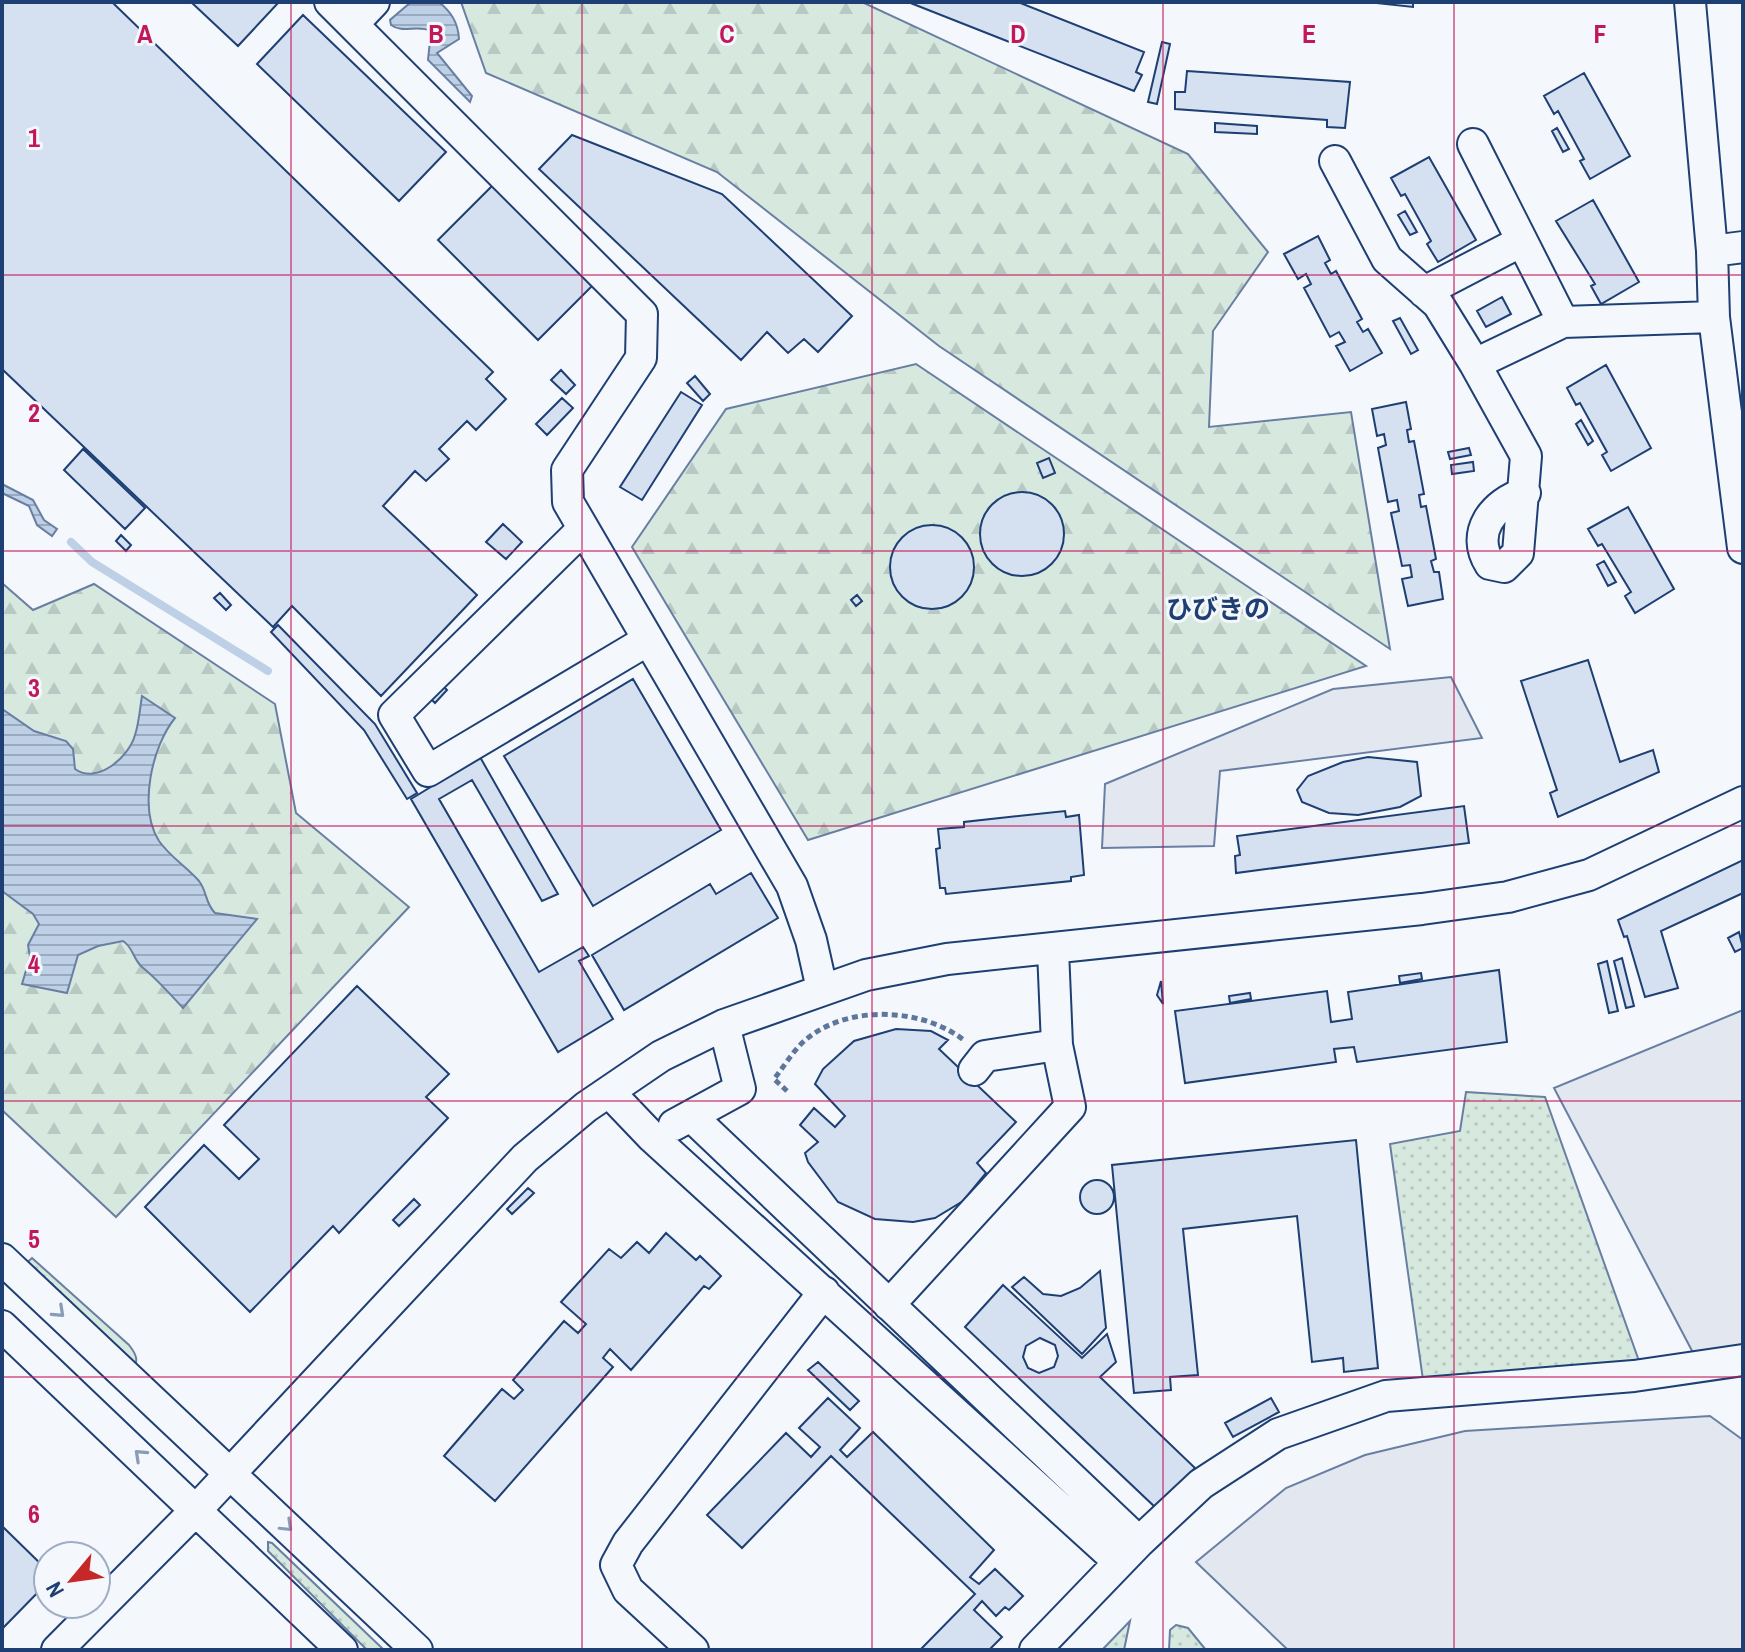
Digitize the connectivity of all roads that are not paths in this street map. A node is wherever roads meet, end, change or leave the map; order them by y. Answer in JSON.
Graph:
{"nodes":[{"id":1,"x":330,"y":2,"type":"edge"},
{"id":2,"x":374,"y":2,"type":"edge"},
{"id":3,"x":1690,"y":2,"type":"edge"},
{"id":4,"x":353,"y":24,"type":"junction"},
{"id":5,"x":1473,"y":144,"type":"dead end"},
{"id":6,"x":1335,"y":161,"type":"dead end"},
{"id":7,"x":1522,"y":241,"type":"junction"},
{"id":8,"x":1743,"y":247,"type":"edge"},
{"id":9,"x":1712,"y":251,"type":"junction"},
{"id":10,"x":1424,"y":292,"type":"junction"},
{"id":11,"x":1714,"y":317,"type":"junction"},
{"id":12,"x":1563,"y":322,"type":"junction"},
{"id":13,"x":1475,"y":364,"type":"junction"},
{"id":14,"x":1525,"y":493,"type":"dead end"},
{"id":15,"x":583,"y":529,"type":"junction"},
{"id":16,"x":1743,"y":548,"type":"edge"},
{"id":17,"x":648,"y":640,"type":"junction"},
{"id":18,"x":1743,"y":802,"type":"edge"},
{"id":19,"x":1053,"y":950,"type":"junction"},
{"id":20,"x":822,"y":989,"type":"junction"},
{"id":21,"x":724,"y":1025,"type":"junction"},
{"id":22,"x":1057,"y":1045,"type":"junction"},
{"id":23,"x":980,"y":1063,"type":"road end"},
{"id":24,"x":609,"y":1092,"type":"junction"},
{"id":25,"x":691,"y":1116,"type":"junction"},
{"id":26,"x":652,"y":1137,"type":"junction"},
{"id":27,"x":2,"y":1259,"type":"edge"},
{"id":28,"x":824,"y":1292,"type":"junction"},
{"id":29,"x":889,"y":1305,"type":"junction"},
{"id":30,"x":2,"y":1326,"type":"edge"},
{"id":31,"x":1743,"y":1360,"type":"edge"},
{"id":32,"x":230,"y":1472,"type":"junction"},
{"id":33,"x":197,"y":1509,"type":"junction"},
{"id":34,"x":1129,"y":1552,"type":"junction"},
{"id":35,"x":57,"y":1650,"type":"edge"},
{"id":36,"x":342,"y":1650,"type":"edge"},
{"id":37,"x":417,"y":1650,"type":"edge"},
{"id":38,"x":693,"y":1650,"type":"edge"},
{"id":39,"x":1035,"y":1650,"type":"edge"}],
"edges":[{"from":1,"to":4,"type":"street"},
{"from":2,"to":4,"type":"street"},
{"from":3,"to":9,"type":"street"},
{"from":4,"to":15,"type":"street"},
{"from":5,"to":7,"type":"street"},
{"from":6,"to":10,"type":"street"},
{"from":7,"to":10,"type":"street"},
{"from":7,"to":12,"type":"street"},
{"from":8,"to":9,"type":"street"},
{"from":9,"to":11,"type":"street"},
{"from":10,"to":13,"type":"street"},
{"from":11,"to":12,"type":"street"},
{"from":11,"to":16,"type":"street"},
{"from":12,"to":13,"type":"street"},
{"from":13,"to":14,"type":"street"},
{"from":15,"to":17,"type":"street"},
{"from":15,"to":17,"type":"street"},
{"from":17,"to":20,"type":"street"},
{"from":18,"to":19,"type":"street"},
{"from":19,"to":20,"type":"street"},
{"from":19,"to":22,"type":"street"},
{"from":20,"to":21,"type":"street"},
{"from":21,"to":24,"type":"street"},
{"from":21,"to":25,"type":"street"},
{"from":22,"to":23,"type":"street"},
{"from":22,"to":29,"type":"street"},
{"from":24,"to":26,"type":"street"},
{"from":24,"to":32,"type":"street"},
{"from":25,"to":26,"type":"street"},
{"from":25,"to":29,"type":"street"},
{"from":26,"to":28,"type":"street"},
{"from":27,"to":32,"type":"street","one_way":true},
{"from":28,"to":34,"type":"street"},
{"from":28,"to":38,"type":"street"},
{"from":29,"to":34,"type":"street"},
{"from":33,"to":30,"type":"street","one_way":true},
{"from":31,"to":34,"type":"street"},
{"from":32,"to":33,"type":"street"},
{"from":32,"to":37,"type":"street","one_way":true},
{"from":33,"to":35,"type":"street"},
{"from":33,"to":36,"type":"street"},
{"from":34,"to":39,"type":"street"}]}
